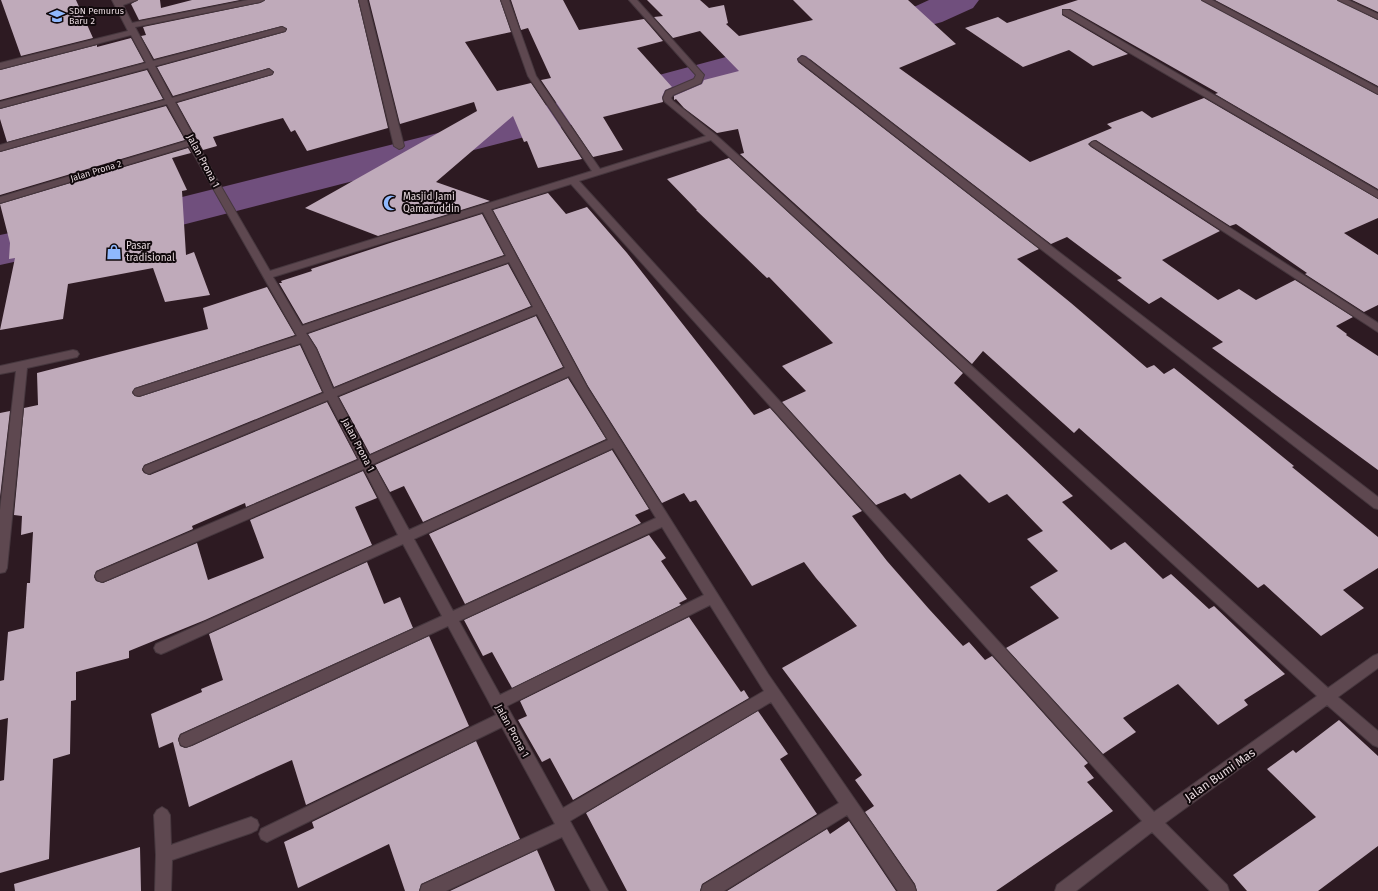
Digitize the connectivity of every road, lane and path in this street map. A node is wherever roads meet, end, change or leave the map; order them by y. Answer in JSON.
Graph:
{"nodes":[{"id":1,"x":133,"y":0,"type":"edge"},
{"id":2,"x":260,"y":0,"type":"edge"},
{"id":3,"x":364,"y":0,"type":"edge"},
{"id":4,"x":505,"y":0,"type":"edge"},
{"id":5,"x":633,"y":0,"type":"edge"},
{"id":6,"x":1206,"y":0,"type":"edge"},
{"id":7,"x":1342,"y":0,"type":"edge"},
{"id":8,"x":1365,"y":0,"type":"edge"},
{"id":9,"x":117,"y":2,"type":"edge"},
{"id":10,"x":1353,"y":5,"type":"junction"},
{"id":11,"x":1066,"y":12,"type":"dead end"},
{"id":12,"x":1378,"y":17,"type":"edge"},
{"id":13,"x":132,"y":29,"type":"junction"},
{"id":14,"x":282,"y":29,"type":"dead end"},
{"id":15,"x":802,"y":58,"type":"dead end"},
{"id":16,"x":0,"y":66,"type":"edge"},
{"id":17,"x":151,"y":66,"type":"junction"},
{"id":18,"x":270,"y":72,"type":"dead end"},
{"id":19,"x":1378,"y":91,"type":"edge"},
{"id":20,"x":170,"y":101,"type":"junction"},
{"id":21,"x":0,"y":105,"type":"edge"},
{"id":22,"x":713,"y":137,"type":"junction"},
{"id":23,"x":192,"y":142,"type":"junction"},
{"id":24,"x":1095,"y":144,"type":"dead end"},
{"id":25,"x":399,"y":146,"type":"dead end"},
{"id":26,"x":0,"y":148,"type":"edge"},
{"id":27,"x":597,"y":172,"type":"junction"},
{"id":28,"x":573,"y":180,"type":"junction"},
{"id":29,"x":1378,"y":195,"type":"edge"},
{"id":30,"x":0,"y":200,"type":"edge"},
{"id":31,"x":485,"y":207,"type":"junction"},
{"id":32,"x":512,"y":257,"type":"junction"},
{"id":33,"x":267,"y":275,"type":"junction"},
{"id":34,"x":539,"y":309,"type":"junction"},
{"id":35,"x":1378,"y":328,"type":"edge"},
{"id":36,"x":301,"y":334,"type":"junction"},
{"id":37,"x":73,"y":354,"type":"dead end"},
{"id":38,"x":22,"y":366,"type":"junction"},
{"id":39,"x":0,"y":370,"type":"edge"},
{"id":40,"x":572,"y":370,"type":"junction"},
{"id":41,"x":139,"y":392,"type":"dead end"},
{"id":42,"x":331,"y":396,"type":"junction"},
{"id":43,"x":615,"y":442,"type":"junction"},
{"id":44,"x":367,"y":462,"type":"junction"},
{"id":45,"x":149,"y":469,"type":"dead end"},
{"id":46,"x":1378,"y":504,"type":"edge"},
{"id":47,"x":664,"y":520,"type":"junction"},
{"id":48,"x":406,"y":537,"type":"junction"},
{"id":49,"x":0,"y":568,"type":"edge"},
{"id":50,"x":102,"y":576,"type":"dead end"},
{"id":51,"x":712,"y":597,"type":"junction"},
{"id":52,"x":450,"y":618,"type":"junction"},
{"id":53,"x":161,"y":648,"type":"dead end"},
{"id":54,"x":1378,"y":660,"type":"edge"},
{"id":55,"x":773,"y":693,"type":"junction"},
{"id":56,"x":1328,"y":697,"type":"junction"},
{"id":57,"x":497,"y":704,"type":"junction"},
{"id":58,"x":505,"y":718,"type":"junction"},
{"id":59,"x":186,"y":740,"type":"dead end"},
{"id":60,"x":1378,"y":740,"type":"edge"},
{"id":61,"x":850,"y":805,"type":"junction"},
{"id":62,"x":162,"y":815,"type":"dead end"},
{"id":63,"x":1153,"y":822,"type":"junction"},
{"id":64,"x":563,"y":823,"type":"junction"},
{"id":65,"x":251,"y":825,"type":"dead end"},
{"id":66,"x":267,"y":834,"type":"dead end"},
{"id":67,"x":164,"y":855,"type":"junction"},
{"id":68,"x":163,"y":891,"type":"edge"},
{"id":69,"x":428,"y":891,"type":"edge"},
{"id":70,"x":600,"y":891,"type":"edge"},
{"id":71,"x":708,"y":891,"type":"edge"},
{"id":72,"x":908,"y":891,"type":"edge"},
{"id":73,"x":1063,"y":891,"type":"edge"},
{"id":74,"x":1221,"y":891,"type":"edge"}],
"edges":[{"from":1,"to":9,"type":"street"},
{"from":2,"to":13,"type":"street"},
{"from":3,"to":25,"type":"street"},
{"from":4,"to":27,"type":"street"},
{"from":5,"to":22,"type":"street"},
{"from":6,"to":19,"type":"street"},
{"from":7,"to":10,"type":"street"},
{"from":8,"to":10,"type":"street"},
{"from":9,"to":13,"type":"street","name":"Jalan Prona 1"},
{"from":10,"to":12,"type":"street"},
{"from":11,"to":29,"type":"street"},
{"from":13,"to":16,"type":"street"},
{"from":13,"to":17,"type":"street","name":"Jalan Prona 1"},
{"from":14,"to":17,"type":"street"},
{"from":15,"to":46,"type":"street"},
{"from":17,"to":20,"type":"street","name":"Jalan Prona 1"},
{"from":17,"to":21,"type":"street"},
{"from":18,"to":20,"type":"street"},
{"from":20,"to":23,"type":"street","name":"Jalan Prona 1"},
{"from":20,"to":26,"type":"street"},
{"from":22,"to":27,"type":"street"},
{"from":22,"to":56,"type":"street"},
{"from":23,"to":30,"type":"street","name":"Jalan Prona 2"},
{"from":23,"to":33,"type":"street","name":"Jalan Prona 1"},
{"from":24,"to":35,"type":"street"},
{"from":27,"to":28,"type":"street"},
{"from":28,"to":31,"type":"street"},
{"from":28,"to":63,"type":"street"},
{"from":31,"to":32,"type":"street"},
{"from":31,"to":33,"type":"street"},
{"from":32,"to":34,"type":"street"},
{"from":32,"to":36,"type":"street"},
{"from":33,"to":36,"type":"street","name":"Jalan Prona 1"},
{"from":34,"to":40,"type":"street"},
{"from":34,"to":42,"type":"street"},
{"from":36,"to":41,"type":"street"},
{"from":36,"to":42,"type":"street","name":"Jalan Prona 1"},
{"from":37,"to":38,"type":"street"},
{"from":38,"to":39,"type":"street"},
{"from":38,"to":49,"type":"street"},
{"from":40,"to":43,"type":"street"},
{"from":40,"to":44,"type":"street"},
{"from":42,"to":44,"type":"street","name":"Jalan Prona 1"},
{"from":42,"to":45,"type":"street"},
{"from":43,"to":47,"type":"street"},
{"from":43,"to":48,"type":"street"},
{"from":44,"to":48,"type":"street","name":"Jalan Prona 1"},
{"from":44,"to":50,"type":"street"},
{"from":47,"to":51,"type":"street"},
{"from":47,"to":52,"type":"street"},
{"from":48,"to":52,"type":"street","name":"Jalan Prona 1"},
{"from":48,"to":53,"type":"street"},
{"from":51,"to":55,"type":"street"},
{"from":51,"to":57,"type":"street"},
{"from":52,"to":57,"type":"street","name":"Jalan Prona 1"},
{"from":52,"to":59,"type":"street"},
{"from":54,"to":56,"type":"street","name":"Jalan Bumi Mas"},
{"from":55,"to":61,"type":"street"},
{"from":55,"to":64,"type":"street"},
{"from":56,"to":60,"type":"street"},
{"from":56,"to":63,"type":"street","name":"Jalan Bumi Mas"},
{"from":57,"to":58,"type":"street","name":"Jalan Prona 1"},
{"from":58,"to":64,"type":"street","name":"Jalan Prona 1"},
{"from":58,"to":66,"type":"street"},
{"from":61,"to":71,"type":"street"},
{"from":61,"to":72,"type":"street"},
{"from":62,"to":67,"type":"street"},
{"from":63,"to":73,"type":"street","name":"Jalan Bumi Mas"},
{"from":63,"to":74,"type":"street"},
{"from":64,"to":69,"type":"street"},
{"from":64,"to":70,"type":"street","name":"Jalan Prona 1"},
{"from":65,"to":67,"type":"street"},
{"from":67,"to":68,"type":"street"}]}
